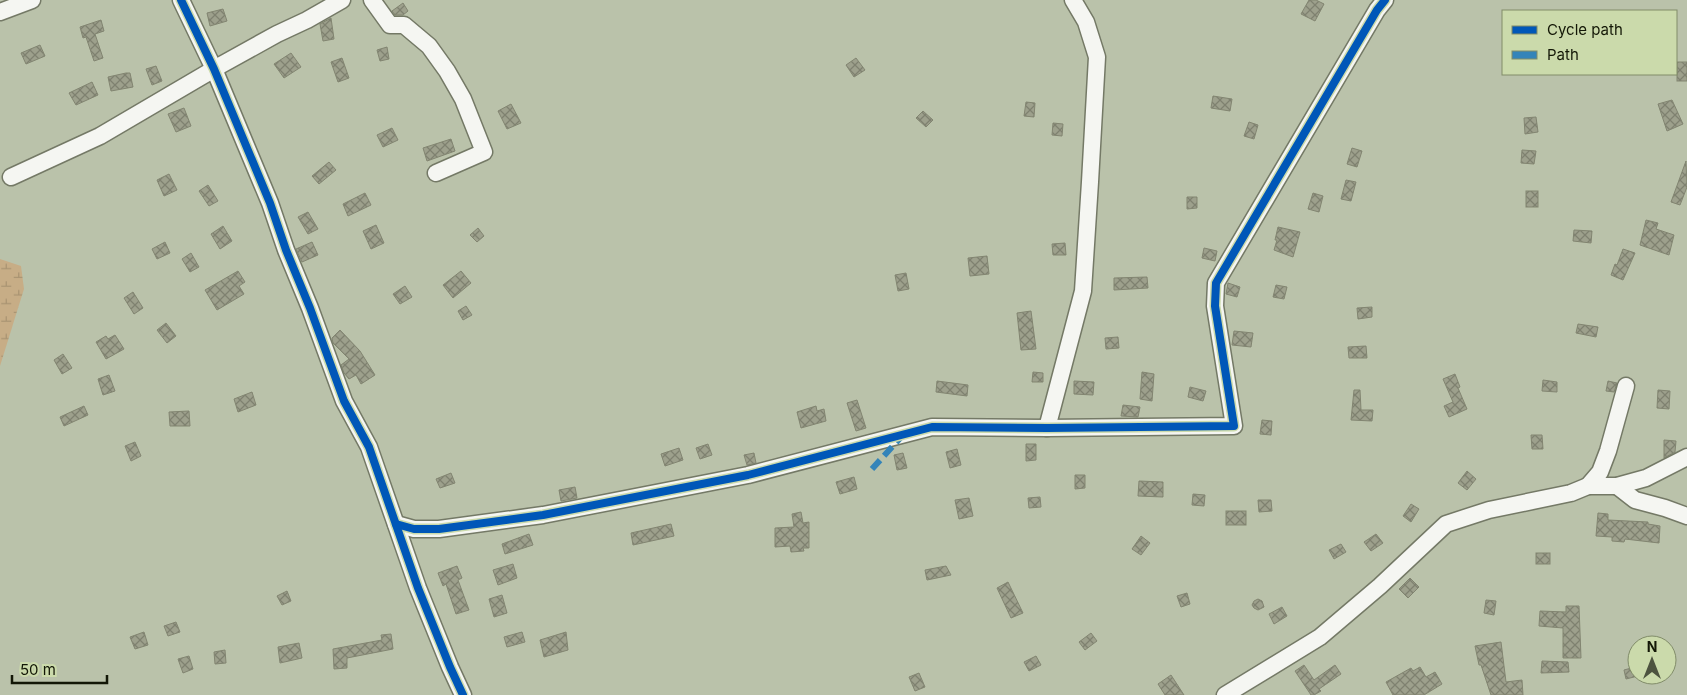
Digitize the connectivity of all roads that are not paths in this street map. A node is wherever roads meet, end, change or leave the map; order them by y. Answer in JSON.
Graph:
{"nodes":[{"id":1,"x":32,"y":0,"type":"edge"},
{"id":2,"x":181,"y":0,"type":"edge"},
{"id":3,"x":342,"y":0,"type":"edge"},
{"id":4,"x":372,"y":0,"type":"edge"},
{"id":5,"x":1074,"y":0,"type":"edge"},
{"id":6,"x":1385,"y":0,"type":"edge"},
{"id":7,"x":0,"y":12,"type":"edge"},
{"id":8,"x":214,"y":69,"type":"junction"},
{"id":9,"x":436,"y":173,"type":"dead end"},
{"id":10,"x":11,"y":178,"type":"dead end"},
{"id":11,"x":1626,"y":386,"type":"dead end"},
{"id":12,"x":1047,"y":428,"type":"junction"},
{"id":13,"x":1687,"y":457,"type":"edge"},
{"id":14,"x":1588,"y":486,"type":"junction"},
{"id":15,"x":1617,"y":486,"type":"junction"},
{"id":16,"x":1687,"y":516,"type":"edge"},
{"id":17,"x":396,"y":524,"type":"junction"},
{"id":18,"x":463,"y":695,"type":"edge"},
{"id":19,"x":1225,"y":695,"type":"edge"}],
"edges":[{"from":1,"to":7,"type":"street"},
{"from":2,"to":8,"type":"street"},
{"from":3,"to":8,"type":"street"},
{"from":4,"to":9,"type":"street"},
{"from":5,"to":12,"type":"street"},
{"from":6,"to":12,"type":"street"},
{"from":8,"to":10,"type":"street"},
{"from":8,"to":17,"type":"street"},
{"from":11,"to":14,"type":"street"},
{"from":12,"to":17,"type":"street"},
{"from":13,"to":15,"type":"street"},
{"from":14,"to":15,"type":"street"},
{"from":14,"to":19,"type":"street"},
{"from":15,"to":16,"type":"street"},
{"from":17,"to":18,"type":"street"}]}
